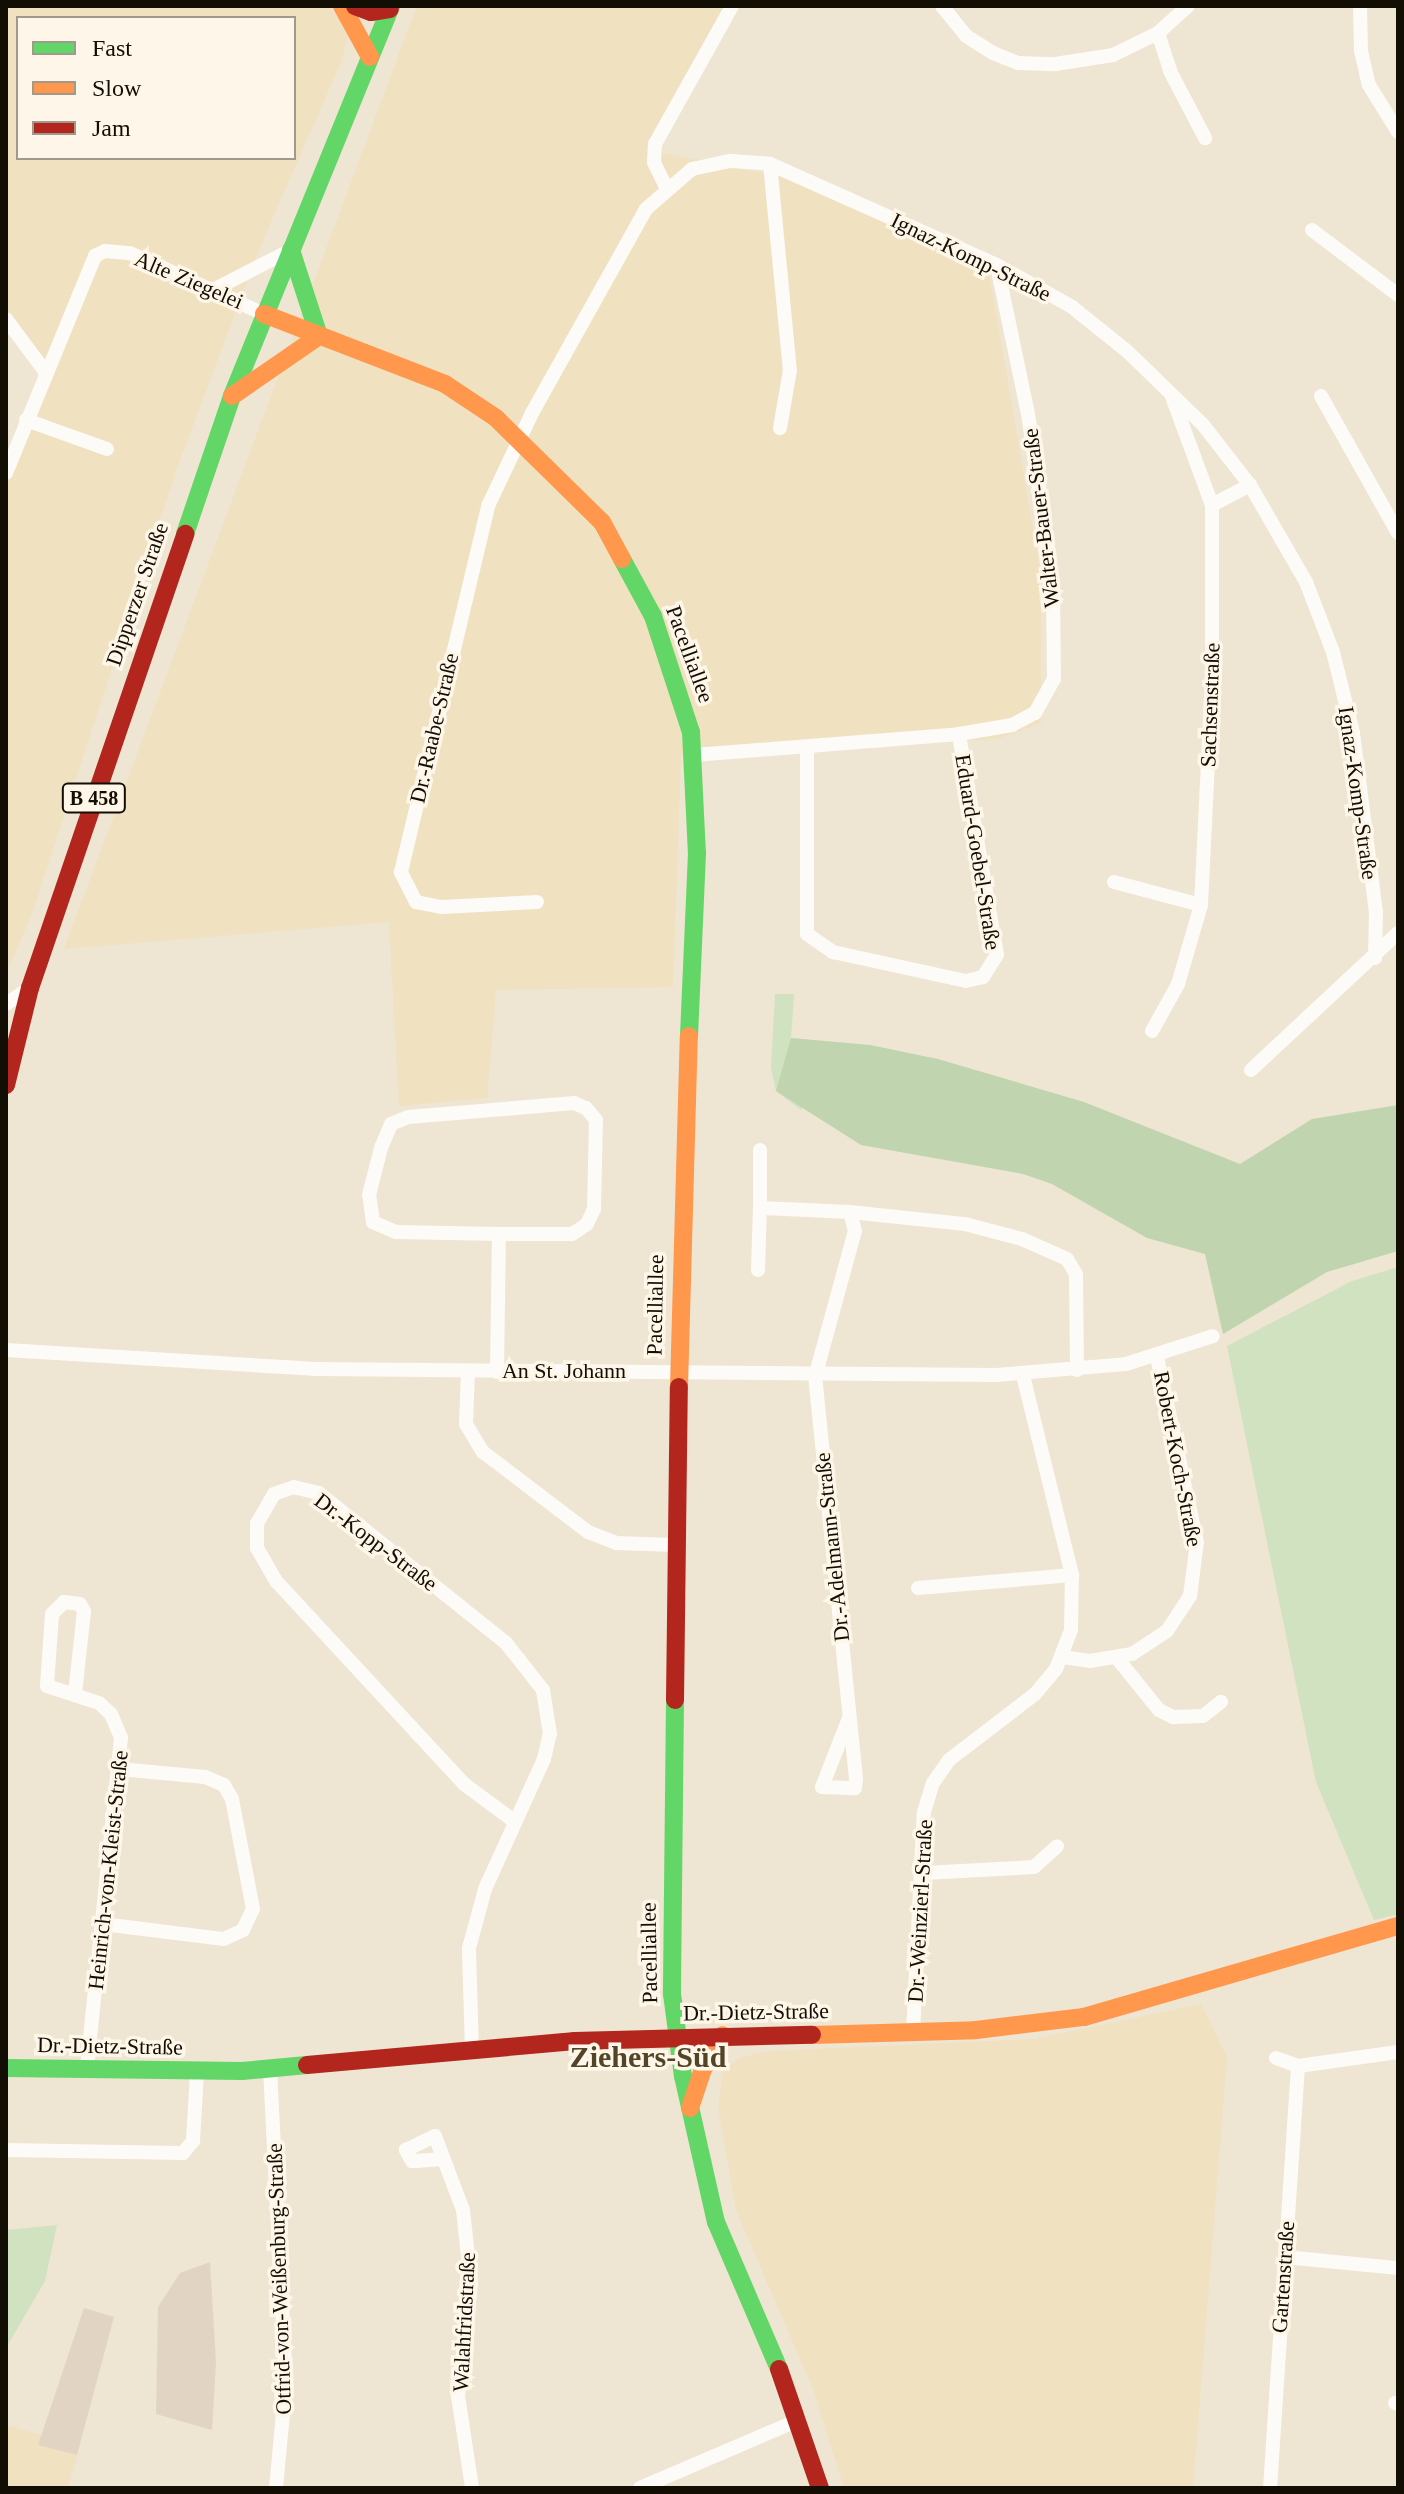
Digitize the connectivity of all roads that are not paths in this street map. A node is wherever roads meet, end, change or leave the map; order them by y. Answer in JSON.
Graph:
{"nodes":[{"id":1,"x":342,"y":6,"type":"edge"},
{"id":2,"x":355,"y":6,"type":"edge"},
{"id":3,"x":732,"y":6,"type":"edge"},
{"id":4,"x":942,"y":6,"type":"edge"},
{"id":5,"x":1188,"y":6,"type":"edge"},
{"id":6,"x":1360,"y":6,"type":"edge"},
{"id":7,"x":389,"y":7,"type":"edge"},
{"id":8,"x":1158,"y":33,"type":"junction"},
{"id":9,"x":370,"y":57,"type":"junction"},
{"id":10,"x":1398,"y":132,"type":"edge"},
{"id":11,"x":1205,"y":138,"type":"dead end"},
{"id":12,"x":770,"y":164,"type":"junction"},
{"id":13,"x":666,"y":187,"type":"junction"},
{"id":14,"x":1312,"y":230,"type":"dead end"},
{"id":15,"x":291,"y":250,"type":"junction"},
{"id":16,"x":997,"y":265,"type":"junction"},
{"id":17,"x":215,"y":289,"type":"junction"},
{"id":18,"x":1398,"y":295,"type":"edge"},
{"id":19,"x":264,"y":314,"type":"junction"},
{"id":20,"x":6,"y":319,"type":"edge"},
{"id":21,"x":319,"y":336,"type":"junction"},
{"id":22,"x":44,"y":370,"type":"junction"},
{"id":23,"x":1170,"y":393,"type":"junction"},
{"id":24,"x":232,"y":396,"type":"junction"},
{"id":25,"x":1321,"y":396,"type":"dead end"},
{"id":26,"x":26,"y":420,"type":"junction"},
{"id":27,"x":780,"y":428,"type":"dead end"},
{"id":28,"x":519,"y":437,"type":"junction"},
{"id":29,"x":107,"y":449,"type":"dead end"},
{"id":30,"x":10,"y":453,"type":"edge"},
{"id":31,"x":6,"y":473,"type":"edge"},
{"id":32,"x":1250,"y":485,"type":"junction"},
{"id":33,"x":1212,"y":505,"type":"junction"},
{"id":34,"x":1398,"y":533,"type":"edge"},
{"id":35,"x":959,"y":734,"type":"junction"},
{"id":36,"x":807,"y":748,"type":"junction"},
{"id":37,"x":694,"y":755,"type":"junction"},
{"id":38,"x":1114,"y":882,"type":"dead end"},
{"id":39,"x":537,"y":902,"type":"dead end"},
{"id":40,"x":1201,"y":905,"type":"junction"},
{"id":41,"x":1376,"y":912,"type":"junction"},
{"id":42,"x":1398,"y":925,"type":"edge"},
{"id":43,"x":1398,"y":933,"type":"edge"},
{"id":44,"x":1375,"y":958,"type":"junction"},
{"id":45,"x":30,"y":988,"type":"junction"},
{"id":46,"x":6,"y":1004,"type":"edge"},
{"id":47,"x":1152,"y":1031,"type":"dead end"},
{"id":48,"x":1251,"y":1070,"type":"dead end"},
{"id":49,"x":7,"y":1073,"type":"edge"},
{"id":50,"x":760,"y":1150,"type":"dead end"},
{"id":51,"x":760,"y":1208,"type":"junction"},
{"id":52,"x":850,"y":1212,"type":"junction"},
{"id":53,"x":499,"y":1234,"type":"junction"},
{"id":54,"x":758,"y":1270,"type":"dead end"},
{"id":55,"x":1213,"y":1336,"type":"dead end"},
{"id":56,"x":6,"y":1350,"type":"edge"},
{"id":57,"x":1157,"y":1357,"type":"junction"},
{"id":58,"x":1077,"y":1370,"type":"junction"},
{"id":59,"x":468,"y":1371,"type":"junction"},
{"id":60,"x":497,"y":1372,"type":"junction"},
{"id":61,"x":678,"y":1373,"type":"junction"},
{"id":62,"x":1023,"y":1375,"type":"junction"},
{"id":63,"x":815,"y":1377,"type":"junction"},
{"id":64,"x":676,"y":1545,"type":"junction"},
{"id":65,"x":1072,"y":1575,"type":"junction"},
{"id":66,"x":918,"y":1588,"type":"dead end"},
{"id":67,"x":1062,"y":1657,"type":"junction"},
{"id":68,"x":1117,"y":1658,"type":"junction"},
{"id":69,"x":75,"y":1694,"type":"junction"},
{"id":70,"x":1221,"y":1702,"type":"dead end"},
{"id":71,"x":849,"y":1718,"type":"junction"},
{"id":72,"x":119,"y":1769,"type":"junction"},
{"id":73,"x":514,"y":1821,"type":"junction"},
{"id":74,"x":1057,"y":1846,"type":"dead end"},
{"id":75,"x":924,"y":1873,"type":"junction"},
{"id":76,"x":103,"y":1924,"type":"junction"},
{"id":77,"x":1398,"y":1926,"type":"edge"},
{"id":78,"x":913,"y":2033,"type":"junction"},
{"id":79,"x":723,"y":2035,"type":"junction"},
{"id":80,"x":677,"y":2037,"type":"junction"},
{"id":81,"x":472,"y":2052,"type":"junction"},
{"id":82,"x":1398,"y":2052,"type":"edge"},
{"id":83,"x":1276,"y":2058,"type":"dead end"},
{"id":84,"x":1298,"y":2066,"type":"junction"},
{"id":85,"x":6,"y":2068,"type":"edge"},
{"id":86,"x":87,"y":2069,"type":"junction"},
{"id":87,"x":270,"y":2069,"type":"junction"},
{"id":88,"x":197,"y":2071,"type":"junction"},
{"id":89,"x":690,"y":2108,"type":"junction"},
{"id":90,"x":6,"y":2150,"type":"edge"},
{"id":91,"x":443,"y":2159,"type":"dead end"},
{"id":92,"x":1285,"y":2257,"type":"junction"},
{"id":93,"x":1398,"y":2268,"type":"edge"},
{"id":94,"x":799,"y":2420,"type":"junction"},
{"id":95,"x":276,"y":2488,"type":"edge"},
{"id":96,"x":472,"y":2488,"type":"edge"},
{"id":97,"x":640,"y":2488,"type":"edge"},
{"id":98,"x":820,"y":2488,"type":"edge"},
{"id":99,"x":1270,"y":2488,"type":"edge"}],
"edges":[{"from":1,"to":9,"type":"main road"},
{"from":2,"to":7,"type":"main road"},
{"from":3,"to":13,"type":"street"},
{"from":4,"to":8,"type":"street"},
{"from":5,"to":8,"type":"street"},
{"from":6,"to":10,"type":"street"},
{"from":7,"to":9,"type":"main road","number":"B 458"},
{"from":8,"to":11,"type":"street"},
{"from":9,"to":15,"type":"main road","name":"Dipperzer Straße","number":"B 458"},
{"from":12,"to":13,"type":"street","name":"Ignaz-Komp-Straße"},
{"from":12,"to":16,"type":"street","name":"Ignaz-Komp-Straße"},
{"from":12,"to":27,"type":"street"},
{"from":13,"to":28,"type":"street","name":"Ignaz-Komp-Straße"},
{"from":14,"to":18,"type":"street"},
{"from":15,"to":17,"type":"street"},
{"from":15,"to":19,"type":"main road","name":"Dipperzer Straße","number":"B 458"},
{"from":15,"to":21,"type":"main road"},
{"from":16,"to":23,"type":"street","name":"Ignaz-Komp-Straße"},
{"from":16,"to":35,"type":"street","name":"Walter-Bauer-Straße"},
{"from":17,"to":19,"type":"street","name":"Alte Ziegelei"},
{"from":17,"to":22,"type":"street","name":"Alte Ziegelei"},
{"from":19,"to":21,"type":"main road","name":"Pacelliallee"},
{"from":19,"to":24,"type":"main road","name":"Dipperzer Straße","number":"B 458"},
{"from":20,"to":22,"type":"street"},
{"from":21,"to":24,"type":"main road"},
{"from":21,"to":28,"type":"main road","name":"Pacelliallee"},
{"from":22,"to":26,"type":"street","name":"Alte Ziegelei"},
{"from":23,"to":32,"type":"street","name":"Ignaz-Komp-Straße"},
{"from":23,"to":33,"type":"street","name":"Sachsenstraße"},
{"from":24,"to":45,"type":"main road","name":"Dipperzer Straße","number":"B 458"},
{"from":25,"to":34,"type":"street"},
{"from":26,"to":29,"type":"street"},
{"from":26,"to":30,"type":"street","name":"Alte Ziegelei"},
{"from":28,"to":37,"type":"main road","name":"Pacelliallee"},
{"from":28,"to":39,"type":"street","name":"Dr.-Raabe-Straße"},
{"from":30,"to":31,"type":"street","name":"Alte Ziegelei"},
{"from":32,"to":33,"type":"street"},
{"from":32,"to":41,"type":"street","name":"Ignaz-Komp-Straße"},
{"from":33,"to":40,"type":"street","name":"Sachsenstraße"},
{"from":35,"to":36,"type":"street","name":"Walter-Bauer-Straße"},
{"from":35,"to":36,"type":"street","name":"Eduard-Goebel-Straße"},
{"from":36,"to":37,"type":"street","name":"Walter-Bauer-Straße"},
{"from":37,"to":61,"type":"main road","name":"Pacelliallee"},
{"from":38,"to":40,"type":"street"},
{"from":40,"to":47,"type":"street","name":"Sachsenstraße"},
{"from":41,"to":42,"type":"street","name":"Ignaz-Komp-Straße"},
{"from":41,"to":44,"type":"street","name":"Ignaz-Komp-Straße"},
{"from":43,"to":44,"type":"street"},
{"from":44,"to":48,"type":"street"},
{"from":45,"to":46,"type":"street"},
{"from":45,"to":49,"type":"main road","name":"Dipperzer Straße","number":"B 458"},
{"from":50,"to":51,"type":"street"},
{"from":51,"to":52,"type":"street"},
{"from":51,"to":54,"type":"street"},
{"from":52,"to":58,"type":"street"},
{"from":52,"to":63,"type":"street"},
{"from":53,"to":53,"type":"street"},
{"from":53,"to":60,"type":"street"},
{"from":55,"to":57,"type":"street","name":"An St. Johann"},
{"from":56,"to":59,"type":"street","name":"An St. Johann"},
{"from":57,"to":58,"type":"street","name":"An St. Johann"},
{"from":57,"to":68,"type":"street","name":"Robert-Koch-Straße"},
{"from":58,"to":62,"type":"street","name":"An St. Johann"},
{"from":59,"to":60,"type":"street","name":"An St. Johann"},
{"from":59,"to":64,"type":"street"},
{"from":60,"to":61,"type":"street","name":"An St. Johann"},
{"from":61,"to":63,"type":"street","name":"An St. Johann"},
{"from":61,"to":64,"type":"main road","name":"Pacelliallee"},
{"from":62,"to":63,"type":"street","name":"An St. Johann"},
{"from":62,"to":65,"type":"street","name":"Dr.-Weinzierl-Straße"},
{"from":63,"to":71,"type":"street","name":"Dr.-Adelmann-Straße"},
{"from":64,"to":80,"type":"main road","name":"Pacelliallee"},
{"from":65,"to":66,"type":"street"},
{"from":65,"to":67,"type":"street","name":"Dr.-Weinzierl-Straße"},
{"from":67,"to":68,"type":"street","name":"Robert-Koch-Straße"},
{"from":67,"to":75,"type":"street","name":"Dr.-Weinzierl-Straße"},
{"from":68,"to":70,"type":"street"},
{"from":69,"to":69,"type":"street","name":"Heinrich-von-Kleist-Straße"},
{"from":69,"to":72,"type":"street","name":"Heinrich-von-Kleist-Straße"},
{"from":71,"to":71,"type":"street","name":"Dr.-Adelmann-Straße"},
{"from":72,"to":76,"type":"street","name":"Heinrich-von-Kleist-Straße"},
{"from":72,"to":76,"type":"street"},
{"from":73,"to":73,"type":"street","name":"Dr.-Kopp-Straße"},
{"from":73,"to":81,"type":"street","name":"Dr.-Kopp-Straße"},
{"from":74,"to":75,"type":"street"},
{"from":75,"to":78,"type":"street","name":"Dr.-Weinzierl-Straße"},
{"from":76,"to":86,"type":"street","name":"Heinrich-von-Kleist-Straße"},
{"from":77,"to":78,"type":"main road","name":"Dr.-Dietz-Straße"},
{"from":78,"to":79,"type":"main road","name":"Dr.-Dietz-Straße"},
{"from":79,"to":80,"type":"main road","name":"Dr.-Dietz-Straße"},
{"from":79,"to":89,"type":"main road"},
{"from":80,"to":81,"type":"main road","name":"Dr.-Dietz-Straße"},
{"from":80,"to":89,"type":"main road","name":"Pacelliallee"},
{"from":81,"to":87,"type":"main road","name":"Dr.-Dietz-Straße"},
{"from":82,"to":84,"type":"street"},
{"from":83,"to":84,"type":"street"},
{"from":84,"to":92,"type":"street","name":"Gartenstraße"},
{"from":85,"to":86,"type":"main road","name":"Dr.-Dietz-Straße"},
{"from":86,"to":88,"type":"main road","name":"Dr.-Dietz-Straße"},
{"from":87,"to":88,"type":"main road","name":"Dr.-Dietz-Straße"},
{"from":87,"to":95,"type":"street","name":"Otfrid-von-Weißenburg-Straße"},
{"from":88,"to":90,"type":"street"},
{"from":89,"to":94,"type":"main road","name":"Pacelliallee"},
{"from":91,"to":96,"type":"street","name":"Walahfridstraße"},
{"from":92,"to":93,"type":"street"},
{"from":92,"to":99,"type":"street","name":"Gartenstraße"},
{"from":94,"to":97,"type":"street"},
{"from":94,"to":98,"type":"main road","name":"Pacelliallee"}]}
